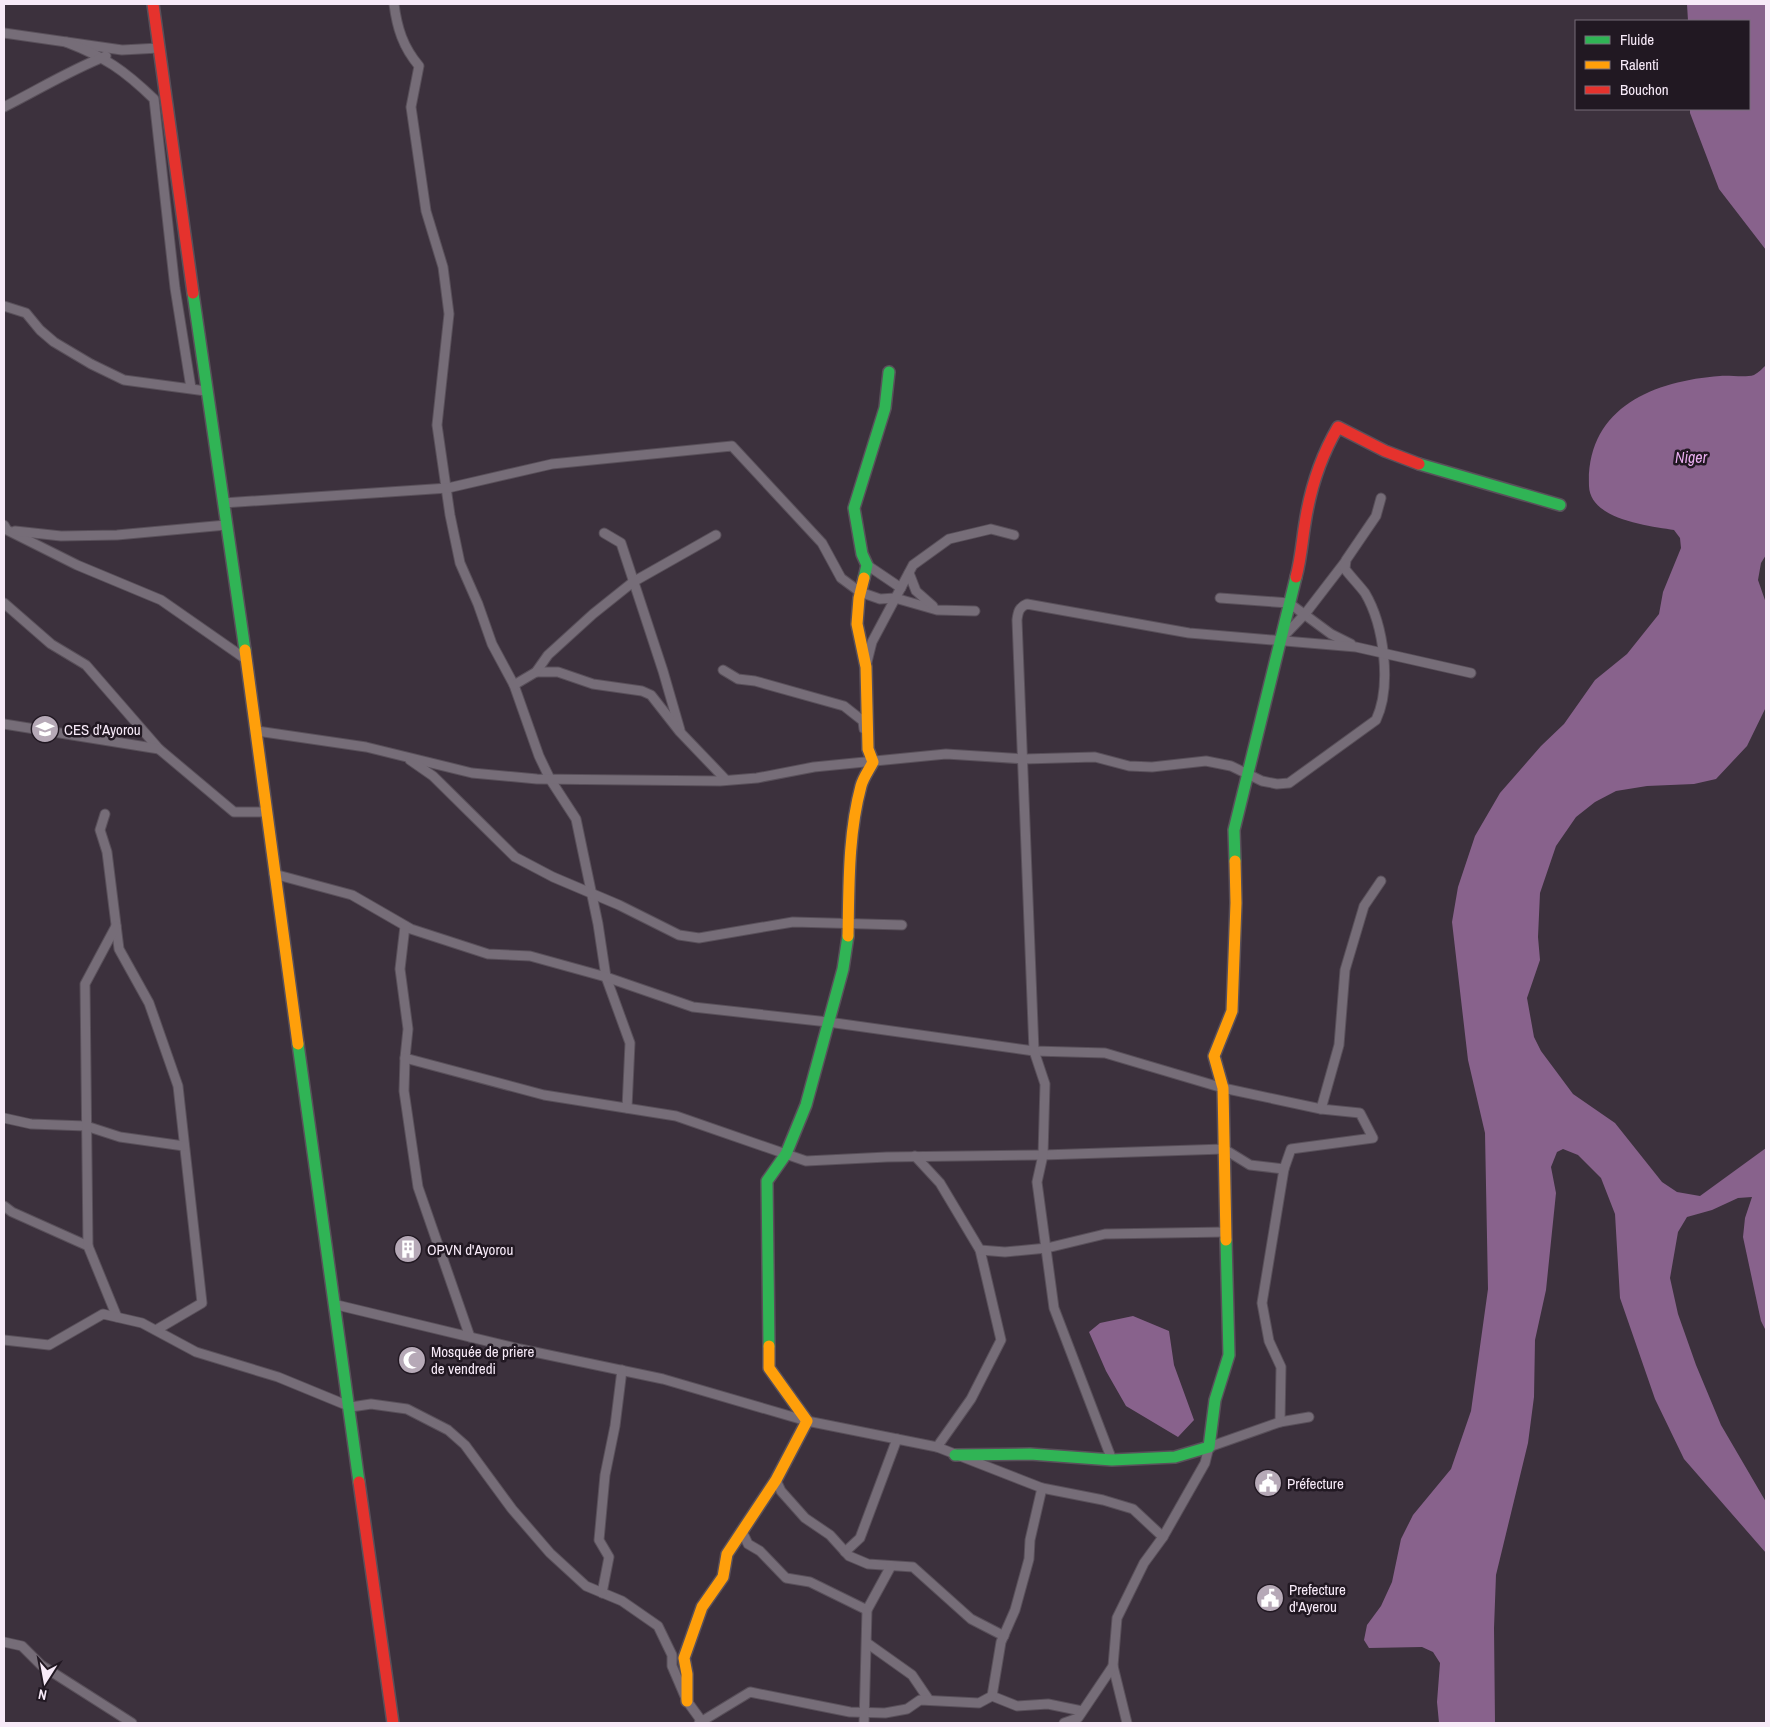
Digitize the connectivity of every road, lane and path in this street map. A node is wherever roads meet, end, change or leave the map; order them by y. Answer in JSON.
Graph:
{"nodes":[{"id":1,"x":153,"y":4,"type":"edge"},
{"id":2,"x":394,"y":4,"type":"edge"},
{"id":3,"x":4,"y":31,"type":"edge"},
{"id":4,"x":66,"y":42,"type":"junction"},
{"id":5,"x":159,"y":48,"type":"junction"},
{"id":6,"x":122,"y":50,"type":"junction"},
{"id":7,"x":103,"y":57,"type":"junction"},
{"id":8,"x":4,"y":107,"type":"edge"},
{"id":9,"x":4,"y":306,"type":"edge"},
{"id":10,"x":889,"y":372,"type":"dead end"},
{"id":11,"x":191,"y":388,"type":"junction"},
{"id":12,"x":206,"y":390,"type":"junction"},
{"id":13,"x":446,"y":488,"type":"junction"},
{"id":14,"x":1381,"y":498,"type":"dead end"},
{"id":15,"x":223,"y":503,"type":"junction"},
{"id":16,"x":1560,"y":504,"type":"dead end"},
{"id":17,"x":226,"y":525,"type":"junction"},
{"id":18,"x":5,"y":528,"type":"edge"},
{"id":19,"x":604,"y":533,"type":"dead end"},
{"id":20,"x":716,"y":535,"type":"dead end"},
{"id":21,"x":1014,"y":535,"type":"dead end"},
{"id":22,"x":1346,"y":560,"type":"junction"},
{"id":23,"x":867,"y":565,"type":"junction"},
{"id":24,"x":909,"y":573,"type":"junction"},
{"id":25,"x":633,"y":582,"type":"junction"},
{"id":26,"x":901,"y":588,"type":"junction"},
{"id":27,"x":860,"y":592,"type":"junction"},
{"id":28,"x":895,"y":598,"type":"junction"},
{"id":29,"x":1220,"y":598,"type":"dead end"},
{"id":30,"x":4,"y":603,"type":"edge"},
{"id":31,"x":1289,"y":603,"type":"junction"},
{"id":32,"x":937,"y":610,"type":"junction"},
{"id":33,"x":975,"y":611,"type":"dead end"},
{"id":34,"x":1305,"y":614,"type":"junction"},
{"id":35,"x":1280,"y":640,"type":"junction"},
{"id":36,"x":1356,"y":647,"type":"junction"},
{"id":37,"x":1384,"y":655,"type":"junction"},
{"id":38,"x":247,"y":660,"type":"junction"},
{"id":39,"x":866,"y":667,"type":"junction"},
{"id":40,"x":723,"y":670,"type":"dead end"},
{"id":41,"x":536,"y":672,"type":"junction"},
{"id":42,"x":1470,"y":673,"type":"dead end"},
{"id":43,"x":514,"y":685,"type":"junction"},
{"id":44,"x":4,"y":724,"type":"edge"},
{"id":45,"x":257,"y":732,"type":"junction"},
{"id":46,"x":680,"y":732,"type":"junction"},
{"id":47,"x":868,"y":748,"type":"junction"},
{"id":48,"x":159,"y":749,"type":"junction"},
{"id":49,"x":403,"y":756,"type":"junction"},
{"id":50,"x":1024,"y":759,"type":"junction"},
{"id":51,"x":873,"y":762,"type":"junction"},
{"id":52,"x":1249,"y":775,"type":"junction"},
{"id":53,"x":550,"y":780,"type":"junction"},
{"id":54,"x":726,"y":780,"type":"junction"},
{"id":55,"x":267,"y":812,"type":"junction"},
{"id":56,"x":105,"y":814,"type":"dead end"},
{"id":57,"x":274,"y":874,"type":"junction"},
{"id":58,"x":1381,"y":881,"type":"dead end"},
{"id":59,"x":592,"y":894,"type":"junction"},
{"id":60,"x":849,"y":923,"type":"junction"},
{"id":61,"x":902,"y":925,"type":"dead end"},
{"id":62,"x":116,"y":926,"type":"junction"},
{"id":63,"x":405,"y":926,"type":"junction"},
{"id":64,"x":606,"y":977,"type":"junction"},
{"id":65,"x":828,"y":1022,"type":"junction"},
{"id":66,"x":1034,"y":1051,"type":"junction"},
{"id":67,"x":405,"y":1058,"type":"junction"},
{"id":68,"x":1223,"y":1088,"type":"junction"},
{"id":69,"x":627,"y":1108,"type":"junction"},
{"id":70,"x":1321,"y":1109,"type":"junction"},
{"id":71,"x":4,"y":1118,"type":"edge"},
{"id":72,"x":86,"y":1126,"type":"junction"},
{"id":73,"x":184,"y":1146,"type":"junction"},
{"id":74,"x":1224,"y":1149,"type":"junction"},
{"id":75,"x":786,"y":1154,"type":"junction"},
{"id":76,"x":1043,"y":1155,"type":"junction"},
{"id":77,"x":915,"y":1156,"type":"junction"},
{"id":78,"x":1284,"y":1169,"type":"junction"},
{"id":79,"x":4,"y":1206,"type":"edge"},
{"id":80,"x":1226,"y":1232,"type":"junction"},
{"id":81,"x":88,"y":1246,"type":"junction"},
{"id":82,"x":1047,"y":1248,"type":"junction"},
{"id":83,"x":980,"y":1250,"type":"junction"},
{"id":84,"x":336,"y":1306,"type":"junction"},
{"id":85,"x":117,"y":1317,"type":"junction"},
{"id":86,"x":156,"y":1330,"type":"junction"},
{"id":87,"x":470,"y":1337,"type":"junction"},
{"id":88,"x":4,"y":1340,"type":"edge"},
{"id":89,"x":622,"y":1370,"type":"junction"},
{"id":90,"x":351,"y":1407,"type":"junction"},
{"id":91,"x":1309,"y":1417,"type":"dead end"},
{"id":92,"x":808,"y":1421,"type":"junction"},
{"id":93,"x":1280,"y":1422,"type":"junction"},
{"id":94,"x":897,"y":1439,"type":"junction"},
{"id":95,"x":937,"y":1447,"type":"junction"},
{"id":96,"x":1209,"y":1447,"type":"junction"},
{"id":97,"x":955,"y":1455,"type":"junction"},
{"id":98,"x":1112,"y":1460,"type":"junction"},
{"id":99,"x":776,"y":1480,"type":"junction"},
{"id":100,"x":1042,"y":1488,"type":"junction"},
{"id":101,"x":742,"y":1531,"type":"junction"},
{"id":102,"x":1163,"y":1537,"type":"junction"},
{"id":103,"x":845,"y":1552,"type":"junction"},
{"id":104,"x":891,"y":1566,"type":"junction"},
{"id":105,"x":602,"y":1593,"type":"junction"},
{"id":106,"x":867,"y":1610,"type":"junction"},
{"id":107,"x":1004,"y":1636,"type":"junction"},
{"id":108,"x":4,"y":1642,"type":"edge"},
{"id":109,"x":867,"y":1643,"type":"junction"},
{"id":110,"x":1113,"y":1666,"type":"junction"},
{"id":111,"x":992,"y":1696,"type":"junction"},
{"id":112,"x":929,"y":1700,"type":"junction"},
{"id":113,"x":687,"y":1701,"type":"junction"},
{"id":114,"x":865,"y":1712,"type":"junction"},
{"id":115,"x":1078,"y":1717,"type":"edge"},
{"id":116,"x":132,"y":1723,"type":"edge"},
{"id":117,"x":393,"y":1723,"type":"edge"},
{"id":118,"x":701,"y":1723,"type":"edge"},
{"id":119,"x":864,"y":1723,"type":"edge"},
{"id":120,"x":1064,"y":1723,"type":"edge"},
{"id":121,"x":1127,"y":1723,"type":"edge"}],
"edges":[{"from":1,"to":5,"type":"street"},
{"from":2,"to":13,"type":"street"},
{"from":3,"to":4,"type":"street"},
{"from":4,"to":6,"type":"street"},
{"from":4,"to":7,"type":"street"},
{"from":5,"to":6,"type":"street"},
{"from":5,"to":12,"type":"street"},
{"from":6,"to":7,"type":"street"},
{"from":7,"to":8,"type":"street"},
{"from":7,"to":11,"type":"street"},
{"from":9,"to":11,"type":"street"},
{"from":10,"to":23,"type":"street"},
{"from":11,"to":12,"type":"street"},
{"from":12,"to":15,"type":"street"},
{"from":13,"to":15,"type":"street"},
{"from":13,"to":27,"type":"street"},
{"from":13,"to":43,"type":"street"},
{"from":14,"to":22,"type":"street"},
{"from":15,"to":17,"type":"street"},
{"from":16,"to":31,"type":"street"},
{"from":17,"to":18,"type":"street"},
{"from":17,"to":38,"type":"street"},
{"from":18,"to":38,"type":"street"},
{"from":19,"to":25,"type":"street"},
{"from":20,"to":25,"type":"street"},
{"from":21,"to":24,"type":"street"},
{"from":22,"to":34,"type":"street"},
{"from":22,"to":37,"type":"street"},
{"from":23,"to":26,"type":"street"},
{"from":23,"to":27,"type":"street"},
{"from":24,"to":26,"type":"street"},
{"from":24,"to":32,"type":"street"},
{"from":25,"to":41,"type":"street"},
{"from":25,"to":46,"type":"street"},
{"from":26,"to":28,"type":"street"},
{"from":27,"to":28,"type":"street"},
{"from":27,"to":39,"type":"street"},
{"from":28,"to":32,"type":"street"},
{"from":28,"to":39,"type":"street"},
{"from":29,"to":31,"type":"street"},
{"from":30,"to":48,"type":"street"},
{"from":31,"to":34,"type":"street"},
{"from":31,"to":35,"type":"street"},
{"from":32,"to":33,"type":"street"},
{"from":34,"to":35,"type":"street"},
{"from":34,"to":36,"type":"street"},
{"from":35,"to":36,"type":"street"},
{"from":35,"to":50,"type":"street"},
{"from":35,"to":52,"type":"street"},
{"from":36,"to":37,"type":"street"},
{"from":37,"to":42,"type":"street"},
{"from":37,"to":52,"type":"street"},
{"from":38,"to":45,"type":"street"},
{"from":39,"to":47,"type":"street"},
{"from":40,"to":47,"type":"street"},
{"from":41,"to":43,"type":"street"},
{"from":41,"to":46,"type":"street"},
{"from":43,"to":53,"type":"street"},
{"from":44,"to":48,"type":"street"},
{"from":45,"to":49,"type":"street"},
{"from":45,"to":55,"type":"street"},
{"from":46,"to":54,"type":"street"},
{"from":47,"to":51,"type":"street"},
{"from":48,"to":55,"type":"street"},
{"from":49,"to":53,"type":"street"},
{"from":49,"to":59,"type":"street"},
{"from":50,"to":51,"type":"street"},
{"from":50,"to":52,"type":"street"},
{"from":50,"to":66,"type":"street"},
{"from":51,"to":54,"type":"street"},
{"from":51,"to":60,"type":"street"},
{"from":52,"to":68,"type":"street"},
{"from":53,"to":54,"type":"street"},
{"from":53,"to":59,"type":"street"},
{"from":55,"to":57,"type":"street"},
{"from":56,"to":62,"type":"street"},
{"from":57,"to":63,"type":"street"},
{"from":57,"to":84,"type":"street"},
{"from":58,"to":70,"type":"street"},
{"from":59,"to":60,"type":"street"},
{"from":59,"to":64,"type":"street"},
{"from":60,"to":61,"type":"street"},
{"from":60,"to":65,"type":"street"},
{"from":62,"to":72,"type":"street"},
{"from":62,"to":73,"type":"street"},
{"from":63,"to":64,"type":"street"},
{"from":63,"to":67,"type":"street"},
{"from":64,"to":65,"type":"street"},
{"from":64,"to":69,"type":"street"},
{"from":65,"to":66,"type":"street"},
{"from":65,"to":75,"type":"street"},
{"from":66,"to":68,"type":"street"},
{"from":66,"to":76,"type":"street"},
{"from":67,"to":69,"type":"street"},
{"from":67,"to":87,"type":"street"},
{"from":68,"to":70,"type":"street"},
{"from":68,"to":74,"type":"street"},
{"from":69,"to":75,"type":"street"},
{"from":70,"to":78,"type":"street"},
{"from":71,"to":72,"type":"street"},
{"from":72,"to":73,"type":"street"},
{"from":72,"to":81,"type":"street"},
{"from":73,"to":86,"type":"street"},
{"from":74,"to":76,"type":"street"},
{"from":74,"to":78,"type":"street"},
{"from":74,"to":80,"type":"street"},
{"from":75,"to":77,"type":"street"},
{"from":75,"to":92,"type":"street"},
{"from":76,"to":77,"type":"street"},
{"from":76,"to":82,"type":"street"},
{"from":77,"to":83,"type":"street"},
{"from":78,"to":93,"type":"street"},
{"from":79,"to":81,"type":"street"},
{"from":80,"to":82,"type":"street"},
{"from":80,"to":96,"type":"street"},
{"from":81,"to":85,"type":"street"},
{"from":82,"to":83,"type":"street"},
{"from":82,"to":98,"type":"street"},
{"from":83,"to":95,"type":"street"},
{"from":84,"to":87,"type":"street"},
{"from":84,"to":90,"type":"street"},
{"from":85,"to":86,"type":"street"},
{"from":85,"to":88,"type":"street"},
{"from":86,"to":90,"type":"street"},
{"from":87,"to":89,"type":"street"},
{"from":89,"to":92,"type":"street"},
{"from":89,"to":105,"type":"street"},
{"from":90,"to":105,"type":"street"},
{"from":90,"to":117,"type":"street"},
{"from":91,"to":93,"type":"street"},
{"from":92,"to":94,"type":"street"},
{"from":92,"to":99,"type":"street"},
{"from":93,"to":96,"type":"street"},
{"from":94,"to":95,"type":"street"},
{"from":94,"to":103,"type":"street"},
{"from":95,"to":97,"type":"street"},
{"from":96,"to":98,"type":"street"},
{"from":96,"to":102,"type":"street"},
{"from":97,"to":98,"type":"street"},
{"from":97,"to":100,"type":"street"},
{"from":99,"to":101,"type":"street"},
{"from":99,"to":103,"type":"street"},
{"from":100,"to":102,"type":"street"},
{"from":100,"to":107,"type":"street"},
{"from":101,"to":106,"type":"street"},
{"from":101,"to":113,"type":"street"},
{"from":102,"to":110,"type":"street"},
{"from":103,"to":104,"type":"street"},
{"from":104,"to":106,"type":"street"},
{"from":104,"to":107,"type":"street"},
{"from":105,"to":113,"type":"street"},
{"from":106,"to":109,"type":"street"},
{"from":107,"to":111,"type":"street"},
{"from":108,"to":116,"type":"street"},
{"from":109,"to":112,"type":"street"},
{"from":109,"to":114,"type":"street"},
{"from":110,"to":115,"type":"street"},
{"from":110,"to":121,"type":"street"},
{"from":111,"to":112,"type":"street"},
{"from":111,"to":115,"type":"street"},
{"from":112,"to":114,"type":"street"},
{"from":113,"to":118,"type":"street"},
{"from":114,"to":118,"type":"street"},
{"from":114,"to":119,"type":"street"},
{"from":115,"to":120,"type":"street"}]}
